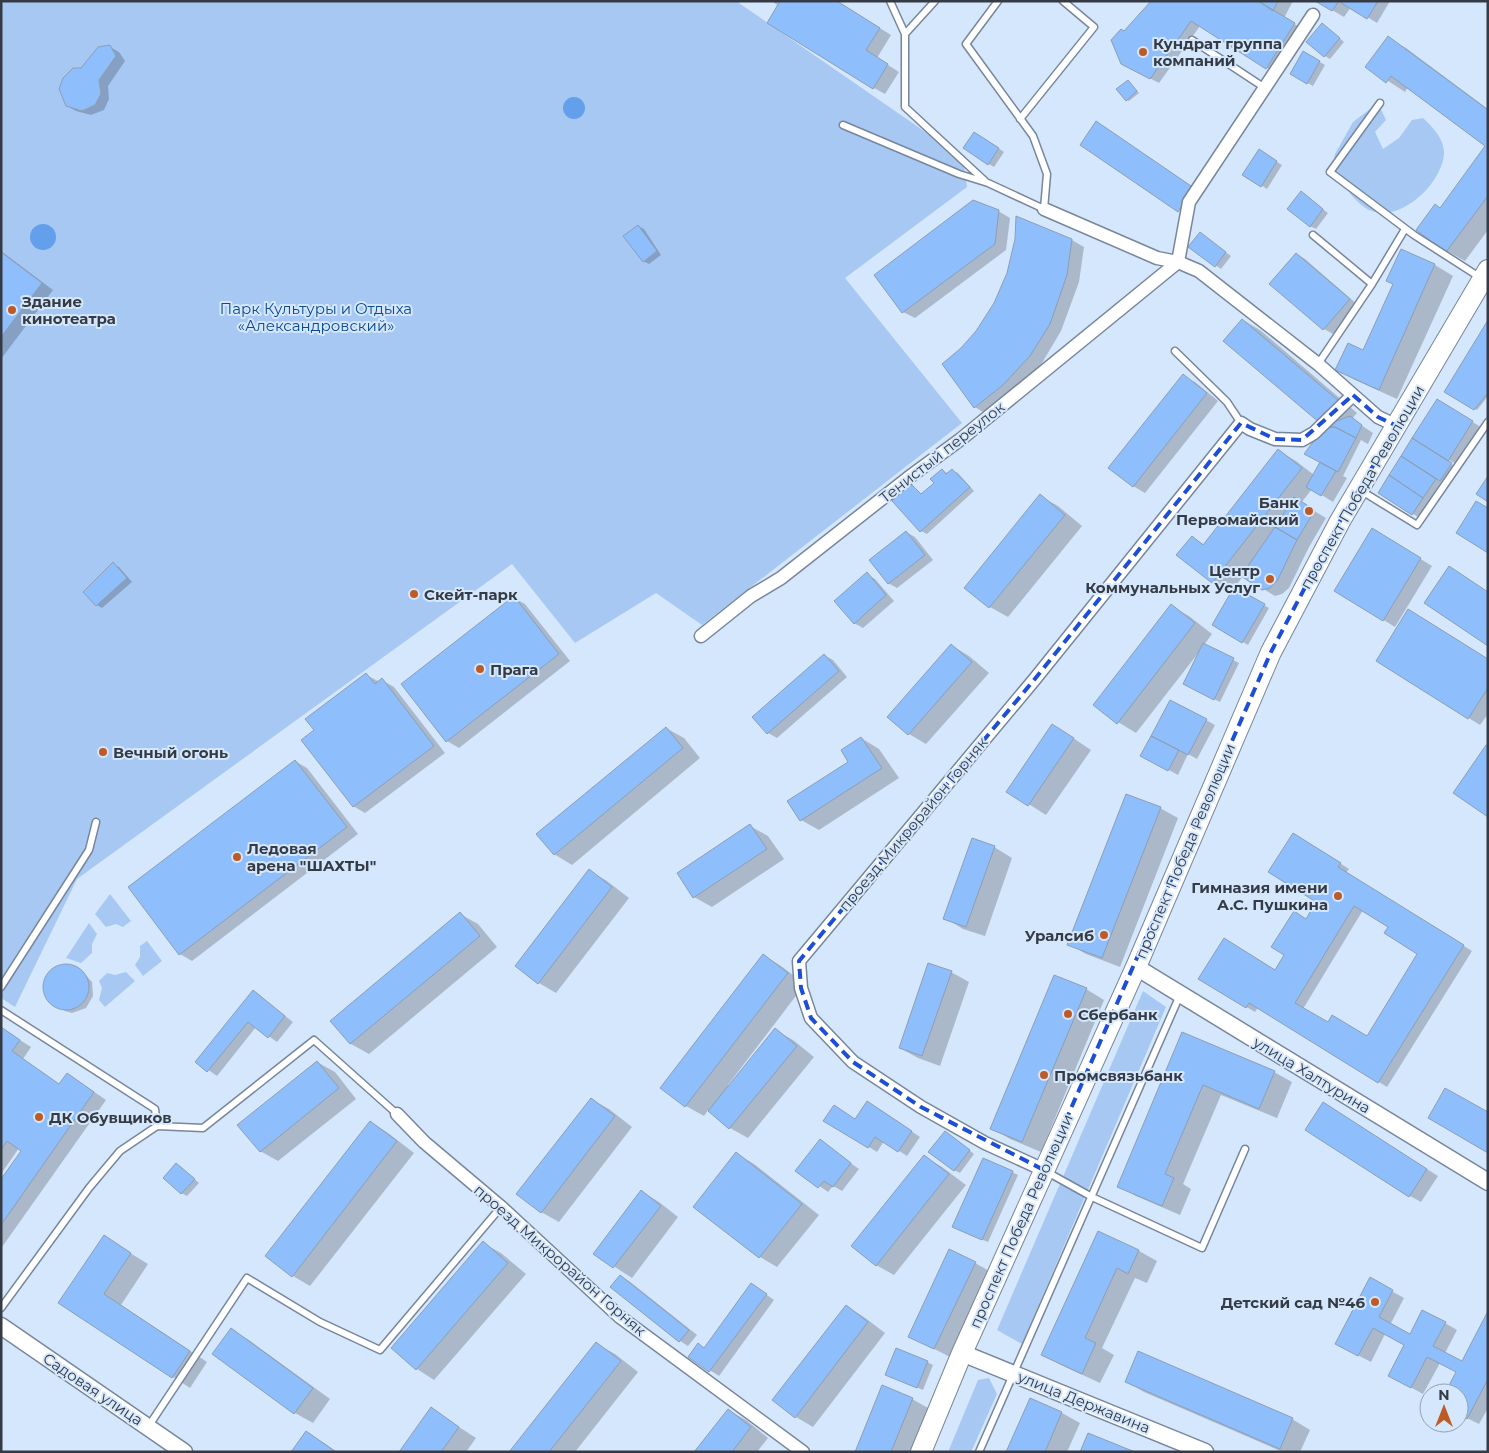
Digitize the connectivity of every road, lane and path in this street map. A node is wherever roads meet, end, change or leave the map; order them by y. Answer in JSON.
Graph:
{"nodes":[{"id":1,"x":890,"y":1,"type":"edge"},
{"id":2,"x":935,"y":1,"type":"edge"},
{"id":3,"x":998,"y":1,"type":"edge"},
{"id":4,"x":1063,"y":1,"type":"edge"},
{"id":5,"x":1313,"y":15,"type":"dead end"},
{"id":6,"x":905,"y":34,"type":"junction"},
{"id":7,"x":1192,"y":40,"type":"dead end"},
{"id":8,"x":1265,"y":88,"type":"junction"},
{"id":9,"x":1380,"y":103,"type":"dead end"},
{"id":10,"x":1020,"y":119,"type":"junction"},
{"id":11,"x":843,"y":124,"type":"dead end"},
{"id":12,"x":988,"y":183,"type":"junction"},
{"id":13,"x":1044,"y":209,"type":"junction"},
{"id":14,"x":1405,"y":228,"type":"junction"},
{"id":15,"x":1313,"y":235,"type":"dead end"},
{"id":16,"x":1178,"y":262,"type":"junction"},
{"id":17,"x":1486,"y":277,"type":"edge"},
{"id":18,"x":1372,"y":284,"type":"junction"},
{"id":19,"x":1175,"y":351,"type":"dead end"},
{"id":20,"x":1318,"y":364,"type":"junction"},
{"id":21,"x":1353,"y":395,"type":"junction"},
{"id":22,"x":1488,"y":422,"type":"edge"},
{"id":23,"x":1241,"y":423,"type":"junction"},
{"id":24,"x":1397,"y":426,"type":"junction"},
{"id":25,"x":1359,"y":489,"type":"junction"},
{"id":26,"x":701,"y":636,"type":"dead end"},
{"id":27,"x":96,"y":822,"type":"dead end"},
{"id":28,"x":1136,"y":967,"type":"junction"},
{"id":29,"x":1,"y":987,"type":"edge"},
{"id":30,"x":1180,"y":995,"type":"junction"},
{"id":31,"x":1,"y":1010,"type":"edge"},
{"id":32,"x":397,"y":1114,"type":"joint"},
{"id":33,"x":157,"y":1126,"type":"junction"},
{"id":34,"x":1245,"y":1149,"type":"dead end"},
{"id":35,"x":1044,"y":1170,"type":"junction"},
{"id":36,"x":1488,"y":1182,"type":"edge"},
{"id":37,"x":1092,"y":1197,"type":"junction"},
{"id":38,"x":501,"y":1207,"type":"junction"},
{"id":39,"x":1,"y":1308,"type":"edge"},
{"id":40,"x":1,"y":1326,"type":"edge"},
{"id":41,"x":962,"y":1353,"type":"junction"},
{"id":42,"x":1014,"y":1374,"type":"junction"},
{"id":43,"x":148,"y":1427,"type":"junction"},
{"id":44,"x":184,"y":1452,"type":"edge"},
{"id":45,"x":803,"y":1452,"type":"edge"},
{"id":46,"x":921,"y":1452,"type":"edge"},
{"id":47,"x":980,"y":1452,"type":"edge"},
{"id":48,"x":1205,"y":1452,"type":"edge"}],
"edges":[{"from":1,"to":6,"type":"lane"},
{"from":2,"to":6,"type":"lane"},
{"from":3,"to":10,"type":"lane"},
{"from":4,"to":10,"type":"lane"},
{"from":5,"to":8,"type":"street"},
{"from":6,"to":12,"type":"lane"},
{"from":7,"to":8,"type":"lane"},
{"from":8,"to":16,"type":"street"},
{"from":9,"to":14,"type":"lane"},
{"from":10,"to":13,"type":"lane"},
{"from":11,"to":12,"type":"lane"},
{"from":12,"to":13,"type":"lane"},
{"from":13,"to":16,"type":"street"},
{"from":14,"to":17,"type":"lane"},
{"from":14,"to":18,"type":"lane"},
{"from":15,"to":18,"type":"lane"},
{"from":16,"to":20,"type":"street"},
{"from":16,"to":26,"type":"street","name":"Тенистый переулок"},
{"from":17,"to":24,"type":"main road","name":"проспект Победа Революции"},
{"from":18,"to":20,"type":"lane"},
{"from":19,"to":23,"type":"lane"},
{"from":20,"to":21,"type":"street"},
{"from":21,"to":23,"type":"street"},
{"from":21,"to":24,"type":"street"},
{"from":22,"to":25,"type":"lane"},
{"from":23,"to":35,"type":"street","name":"проезд Микрорайон Горняк"},
{"from":24,"to":25,"type":"main road","name":"проспект Победа Революции"},
{"from":25,"to":28,"type":"main road","name":"проспект Победа Революции"},
{"from":27,"to":29,"type":"lane"},
{"from":28,"to":30,"type":"street","name":"улица Халтурина"},
{"from":28,"to":35,"type":"main road","name":"проспект Победа Революции"},
{"from":30,"to":36,"type":"street","name":"улица Халтурина"},
{"from":30,"to":37,"type":"lane"},
{"from":31,"to":33,"type":"lane"},
{"from":32,"to":33,"type":"lane"},
{"from":32,"to":38,"type":"street","name":"проезд Микрорайон Горняк"},
{"from":33,"to":39,"type":"lane"},
{"from":34,"to":37,"type":"lane"},
{"from":35,"to":37,"type":"lane"},
{"from":35,"to":41,"type":"main road","name":"проспект Победа Революции"},
{"from":37,"to":42,"type":"lane"},
{"from":38,"to":43,"type":"lane"},
{"from":38,"to":45,"type":"street","name":"проезд Микрорайон Горняк"},
{"from":40,"to":43,"type":"street","name":"Садовая улица"},
{"from":41,"to":42,"type":"street","name":"улица Державина"},
{"from":41,"to":46,"type":"main road","name":"проспект Победа Революции"},
{"from":42,"to":47,"type":"lane"},
{"from":42,"to":48,"type":"street","name":"улица Державина"},
{"from":43,"to":44,"type":"street","name":"Садовая улица"}]}
